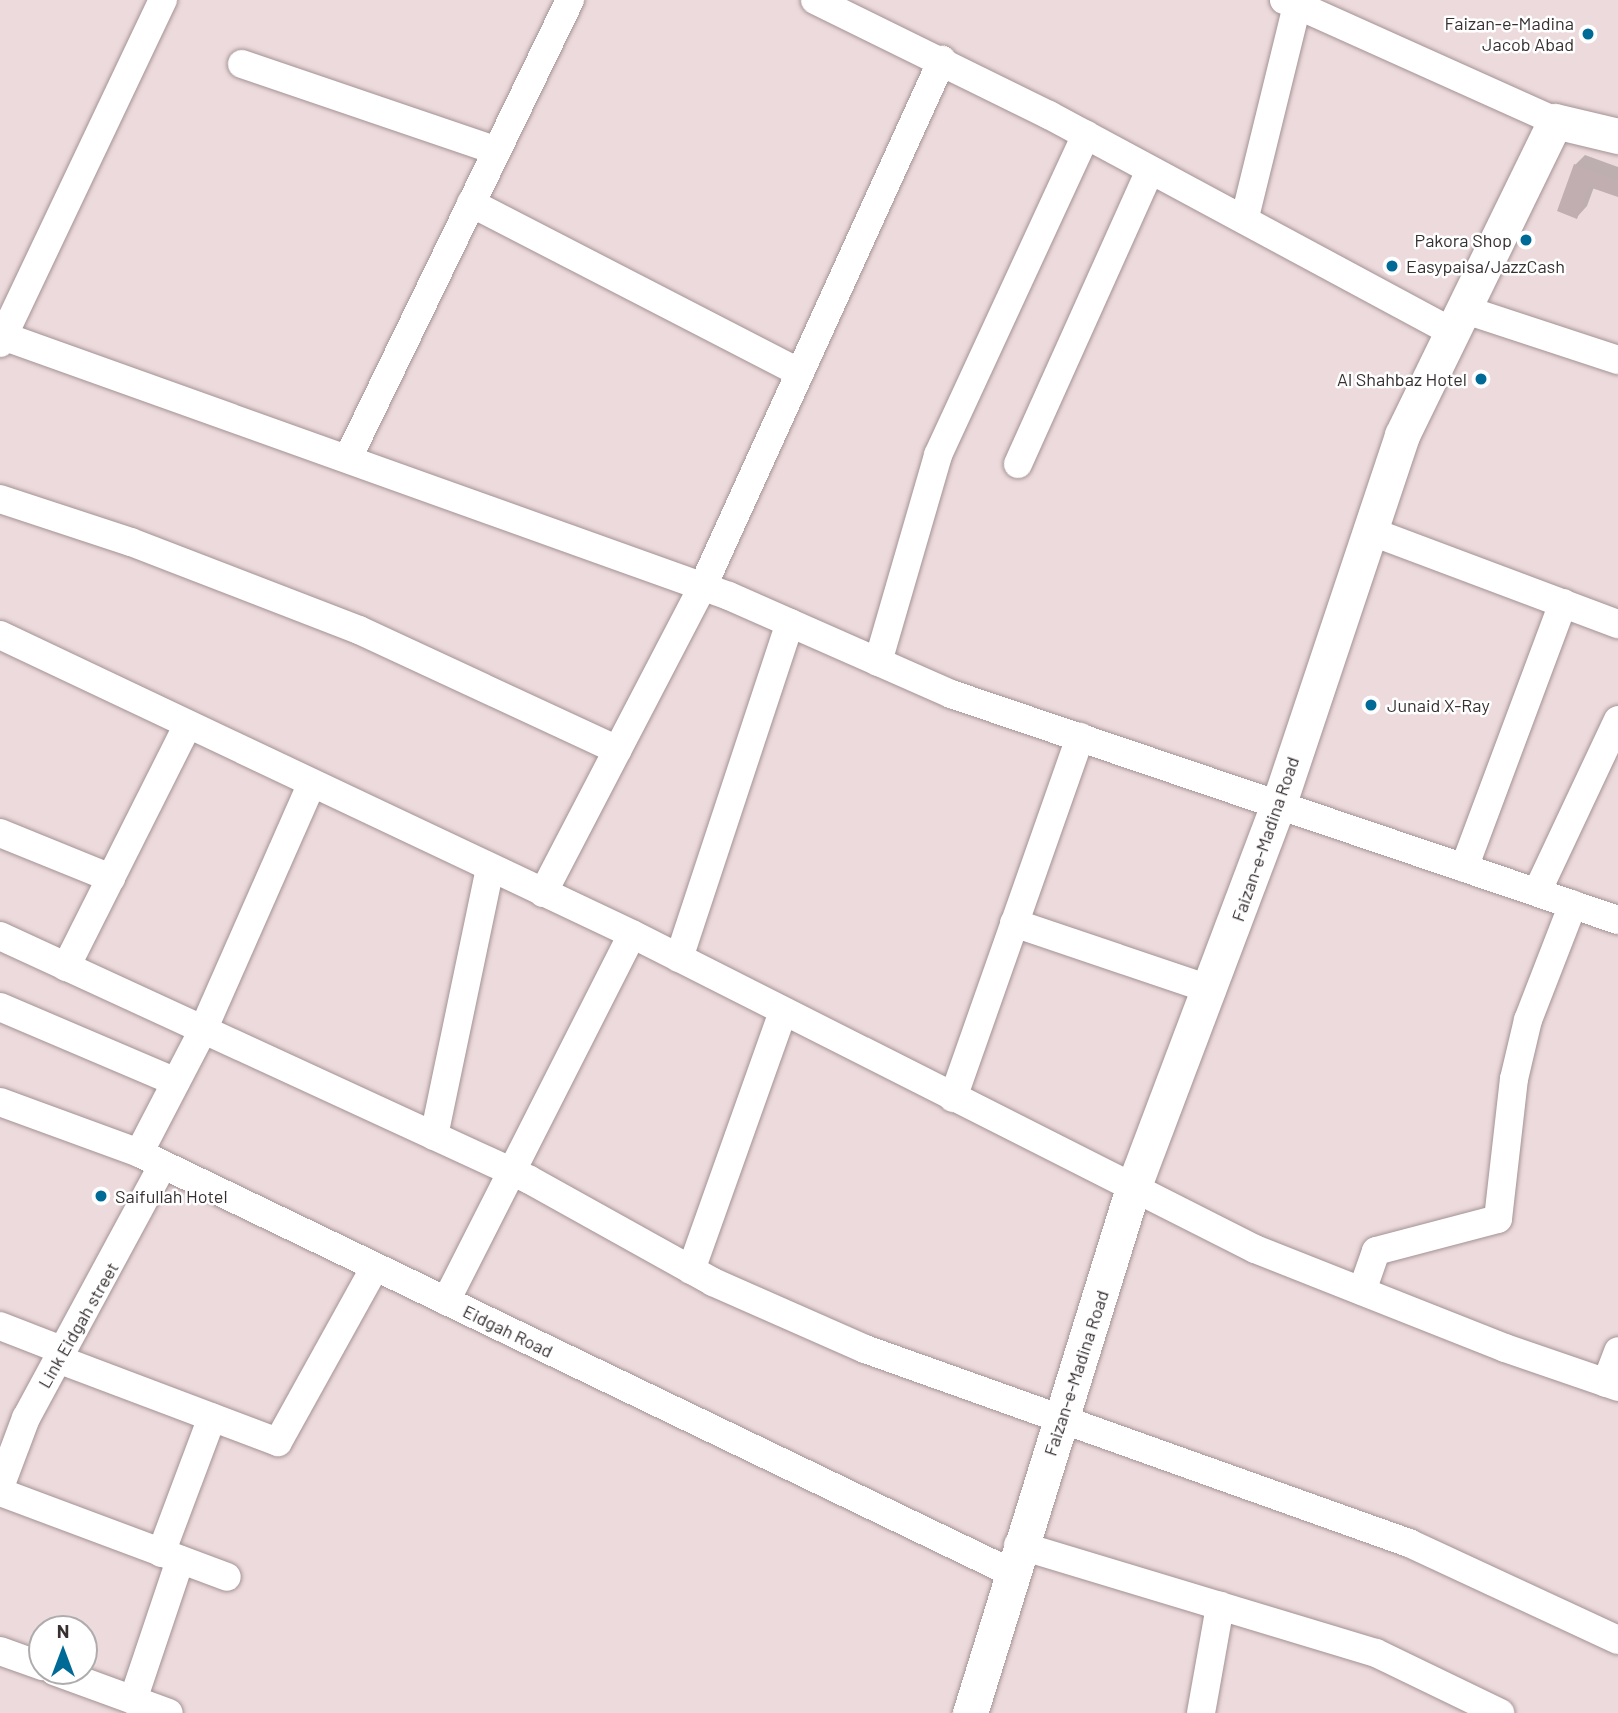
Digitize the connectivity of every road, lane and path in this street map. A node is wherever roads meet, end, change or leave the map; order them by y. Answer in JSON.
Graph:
{"nodes":[{"id":1,"x":163,"y":0,"type":"edge"},
{"id":2,"x":570,"y":0,"type":"edge"},
{"id":3,"x":815,"y":0,"type":"edge"},
{"id":4,"x":1293,"y":2,"type":"edge"},
{"id":5,"x":942,"y":60,"type":"junction"},
{"id":6,"x":243,"y":64,"type":"dead end"},
{"id":7,"x":1555,"y":121,"type":"junction"},
{"id":8,"x":1086,"y":135,"type":"junction"},
{"id":9,"x":1618,"y":136,"type":"edge"},
{"id":10,"x":497,"y":151,"type":"junction"},
{"id":11,"x":1150,"y":170,"type":"junction"},
{"id":12,"x":471,"y":203,"type":"junction"},
{"id":13,"x":1245,"y":217,"type":"junction"},
{"id":14,"x":1461,"y":322,"type":"junction"},
{"id":15,"x":1,"y":338,"type":"edge"},
{"id":16,"x":1618,"y":360,"type":"edge"},
{"id":17,"x":800,"y":373,"type":"junction"},
{"id":18,"x":348,"y":457,"type":"junction"},
{"id":19,"x":1018,"y":464,"type":"dead end"},
{"id":20,"x":0,"y":499,"type":"edge"},
{"id":21,"x":1370,"y":531,"type":"junction"},
{"id":22,"x":704,"y":586,"type":"junction"},
{"id":23,"x":1563,"y":603,"type":"junction"},
{"id":24,"x":790,"y":623,"type":"junction"},
{"id":25,"x":1618,"y":624,"type":"edge"},
{"id":26,"x":0,"y":635,"type":"edge"},
{"id":27,"x":878,"y":662,"type":"junction"},
{"id":28,"x":1618,"y":720,"type":"edge"},
{"id":29,"x":187,"y":726,"type":"junction"},
{"id":30,"x":1080,"y":737,"type":"junction"},
{"id":31,"x":618,"y":750,"type":"junction"},
{"id":32,"x":311,"y":785,"type":"junction"},
{"id":33,"x":1279,"y":803,"type":"junction"},
{"id":34,"x":0,"y":833,"type":"edge"},
{"id":35,"x":490,"y":868,"type":"junction"},
{"id":36,"x":1464,"y":868,"type":"junction"},
{"id":37,"x":111,"y":878,"type":"junction"},
{"id":38,"x":1537,"y":892,"type":"junction"},
{"id":39,"x":543,"y":893,"type":"junction"},
{"id":40,"x":1573,"y":904,"type":"junction"},
{"id":41,"x":1618,"y":920,"type":"edge"},
{"id":42,"x":1014,"y":923,"type":"junction"},
{"id":43,"x":632,"y":934,"type":"junction"},
{"id":44,"x":0,"y":936,"type":"edge"},
{"id":45,"x":679,"y":958,"type":"junction"},
{"id":46,"x":66,"y":967,"type":"junction"},
{"id":47,"x":1212,"y":990,"type":"junction"},
{"id":48,"x":0,"y":1007,"type":"edge"},
{"id":49,"x":783,"y":1012,"type":"junction"},
{"id":50,"x":203,"y":1030,"type":"junction"},
{"id":51,"x":176,"y":1082,"type":"junction"},
{"id":52,"x":953,"y":1098,"type":"junction"},
{"id":53,"x":0,"y":1102,"type":"edge"},
{"id":54,"x":434,"y":1136,"type":"junction"},
{"id":55,"x":151,"y":1159,"type":"junction"},
{"id":56,"x":512,"y":1171,"type":"junction"},
{"id":57,"x":1132,"y":1191,"type":"junction"},
{"id":58,"x":374,"y":1267,"type":"junction"},
{"id":59,"x":691,"y":1270,"type":"junction"},
{"id":60,"x":1362,"y":1291,"type":"junction"},
{"id":61,"x":446,"y":1301,"type":"junction"},
{"id":62,"x":0,"y":1326,"type":"edge"},
{"id":63,"x":1618,"y":1351,"type":"edge"},
{"id":64,"x":60,"y":1354,"type":"junction"},
{"id":65,"x":1612,"y":1385,"type":"edge"},
{"id":66,"x":212,"y":1417,"type":"junction"},
{"id":67,"x":1063,"y":1419,"type":"junction"},
{"id":68,"x":0,"y":1490,"type":"edge"},
{"id":69,"x":170,"y":1556,"type":"junction"},
{"id":70,"x":1014,"y":1558,"type":"junction"},
{"id":71,"x":228,"y":1577,"type":"dead end"},
{"id":72,"x":1220,"y":1606,"type":"junction"},
{"id":73,"x":1618,"y":1640,"type":"edge"},
{"id":74,"x":0,"y":1651,"type":"edge"},
{"id":75,"x":28,"y":1662,"type":"edge"},
{"id":76,"x":92,"y":1685,"type":"edge"},
{"id":77,"x":133,"y":1700,"type":"junction"},
{"id":78,"x":169,"y":1713,"type":"edge"},
{"id":79,"x":970,"y":1713,"type":"edge"},
{"id":80,"x":1201,"y":1713,"type":"edge"},
{"id":81,"x":1500,"y":1713,"type":"edge"}],
"edges":[{"from":1,"to":15,"type":"street"},
{"from":2,"to":10,"type":"street"},
{"from":3,"to":5,"type":"street"},
{"from":4,"to":7,"type":"street"},
{"from":4,"to":13,"type":"street"},
{"from":5,"to":8,"type":"street"},
{"from":5,"to":17,"type":"street"},
{"from":6,"to":10,"type":"street"},
{"from":7,"to":9,"type":"street"},
{"from":7,"to":14,"type":"street","name":"Faizan-e-Madina Road"},
{"from":8,"to":11,"type":"street"},
{"from":8,"to":27,"type":"street"},
{"from":10,"to":12,"type":"street"},
{"from":11,"to":13,"type":"street"},
{"from":11,"to":19,"type":"street"},
{"from":12,"to":17,"type":"street"},
{"from":12,"to":18,"type":"street"},
{"from":13,"to":14,"type":"street"},
{"from":14,"to":16,"type":"street"},
{"from":14,"to":21,"type":"street","name":"Faizan-e-Madina Road"},
{"from":15,"to":18,"type":"street"},
{"from":17,"to":22,"type":"street"},
{"from":18,"to":22,"type":"street"},
{"from":20,"to":31,"type":"street"},
{"from":21,"to":23,"type":"street"},
{"from":21,"to":33,"type":"street","name":"Faizan-e-Madina Road"},
{"from":22,"to":24,"type":"street"},
{"from":22,"to":31,"type":"street"},
{"from":23,"to":25,"type":"street"},
{"from":23,"to":36,"type":"street"},
{"from":24,"to":27,"type":"street"},
{"from":24,"to":45,"type":"street"},
{"from":26,"to":29,"type":"street"},
{"from":27,"to":30,"type":"street"},
{"from":28,"to":38,"type":"street"},
{"from":29,"to":32,"type":"street"},
{"from":29,"to":37,"type":"street"},
{"from":30,"to":33,"type":"street"},
{"from":30,"to":42,"type":"street"},
{"from":31,"to":39,"type":"street"},
{"from":32,"to":35,"type":"street"},
{"from":32,"to":50,"type":"street","name":"Link Eidgah street"},
{"from":33,"to":36,"type":"street"},
{"from":33,"to":47,"type":"street","name":"Faizan-e-Madina Road"},
{"from":34,"to":37,"type":"street"},
{"from":35,"to":39,"type":"street"},
{"from":35,"to":54,"type":"street"},
{"from":36,"to":38,"type":"street"},
{"from":37,"to":46,"type":"street"},
{"from":38,"to":40,"type":"street"},
{"from":39,"to":43,"type":"street"},
{"from":40,"to":41,"type":"street"},
{"from":40,"to":60,"type":"street"},
{"from":42,"to":47,"type":"street"},
{"from":42,"to":52,"type":"street"},
{"from":43,"to":45,"type":"street"},
{"from":43,"to":56,"type":"street"},
{"from":44,"to":46,"type":"street"},
{"from":45,"to":49,"type":"street"},
{"from":46,"to":50,"type":"street"},
{"from":47,"to":57,"type":"street","name":"Faizan-e-Madina Road"},
{"from":48,"to":51,"type":"street"},
{"from":49,"to":52,"type":"street"},
{"from":49,"to":59,"type":"street"},
{"from":50,"to":51,"type":"street","name":"Link Eidgah street"},
{"from":50,"to":54,"type":"street"},
{"from":51,"to":55,"type":"street","name":"Link Eidgah street"},
{"from":52,"to":57,"type":"street"},
{"from":53,"to":55,"type":"street","name":"Eidgah Road"},
{"from":54,"to":56,"type":"street"},
{"from":55,"to":58,"type":"street","name":"Eidgah Road"},
{"from":55,"to":64,"type":"street","name":"Link Eidgah street"},
{"from":56,"to":59,"type":"street"},
{"from":56,"to":61,"type":"street"},
{"from":57,"to":60,"type":"street"},
{"from":57,"to":67,"type":"street","name":"Faizan-e-Madina Road"},
{"from":58,"to":61,"type":"street","name":"Eidgah Road"},
{"from":58,"to":66,"type":"street"},
{"from":59,"to":67,"type":"street"},
{"from":60,"to":65,"type":"street"},
{"from":61,"to":70,"type":"street","name":"Eidgah Road"},
{"from":62,"to":64,"type":"street"},
{"from":63,"to":65,"type":"street"},
{"from":64,"to":66,"type":"street"},
{"from":64,"to":68,"type":"street","name":"Link Eidgah street"},
{"from":66,"to":69,"type":"street"},
{"from":67,"to":70,"type":"street","name":"Faizan-e-Madina Road"},
{"from":67,"to":73,"type":"street"},
{"from":68,"to":69,"type":"street"},
{"from":69,"to":71,"type":"street"},
{"from":69,"to":77,"type":"street"},
{"from":70,"to":72,"type":"street","name":"Eidgah Road"},
{"from":70,"to":79,"type":"street","name":"Faizan-e-Madina Road"},
{"from":72,"to":80,"type":"street"},
{"from":72,"to":81,"type":"street","name":"Eidgah Road"},
{"from":74,"to":75,"type":"street"},
{"from":76,"to":77,"type":"street"},
{"from":77,"to":78,"type":"street"}]}
